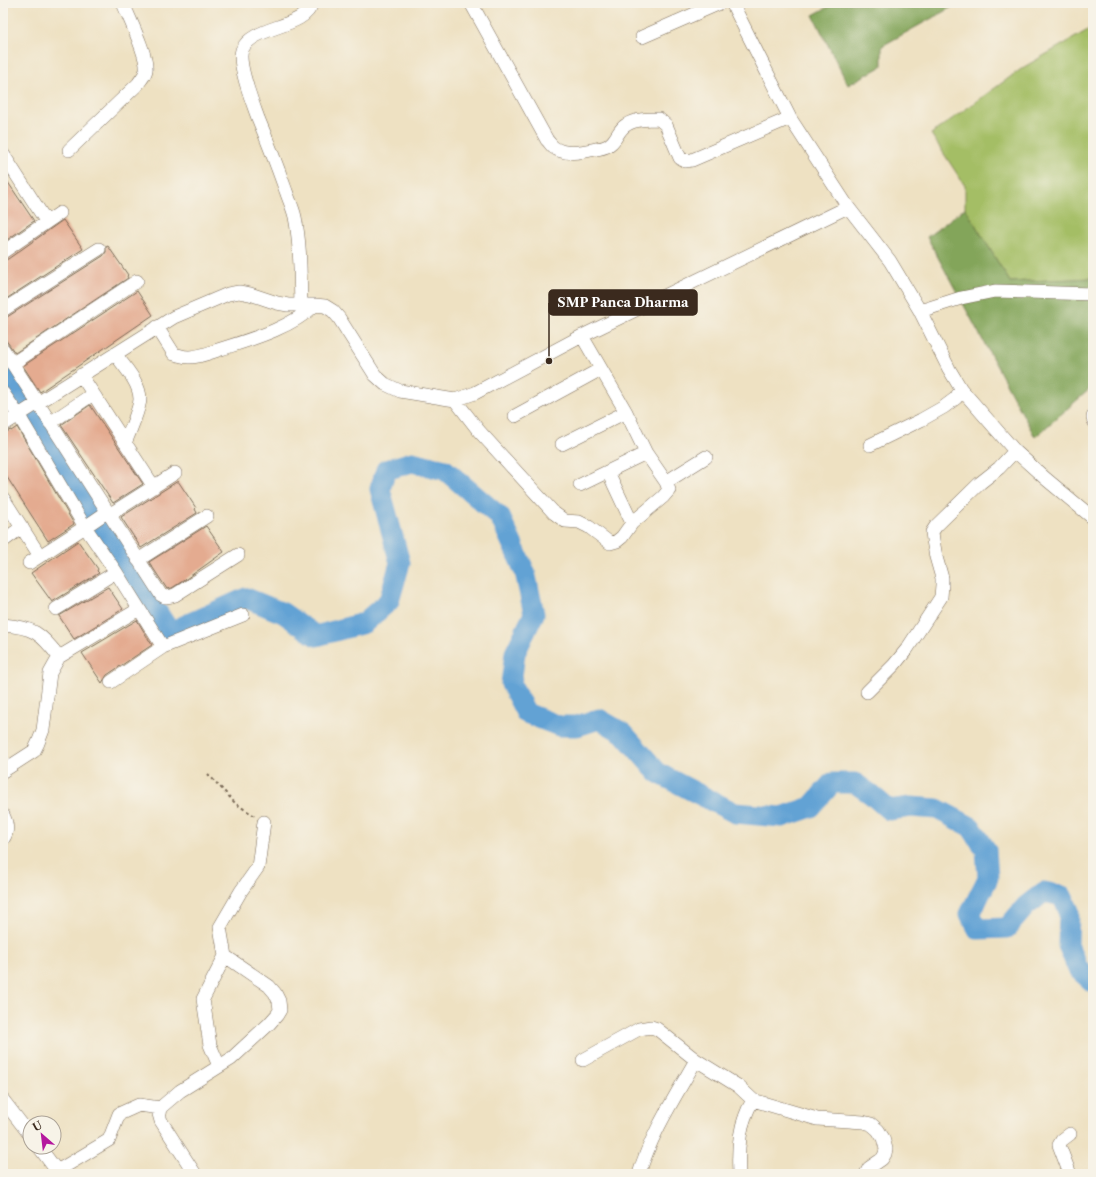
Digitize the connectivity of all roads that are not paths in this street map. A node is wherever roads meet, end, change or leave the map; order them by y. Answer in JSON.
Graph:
{"nodes":[{"id":1,"x":123,"y":3,"type":"edge"},
{"id":2,"x":312,"y":3,"type":"edge"},
{"id":3,"x":471,"y":3,"type":"edge"},
{"id":4,"x":720,"y":3,"type":"edge"},
{"id":5,"x":732,"y":3,"type":"edge"},
{"id":6,"x":642,"y":37,"type":"dead end"},
{"id":7,"x":790,"y":118,"type":"junction"},
{"id":8,"x":69,"y":150,"type":"dead end"},
{"id":9,"x":3,"y":154,"type":"edge"},
{"id":10,"x":848,"y":207,"type":"junction"},
{"id":11,"x":60,"y":213,"type":"dead end"},
{"id":12,"x":46,"y":221,"type":"junction"},
{"id":13,"x":98,"y":249,"type":"dead end"},
{"id":14,"x":3,"y":252,"type":"edge"},
{"id":15,"x":137,"y":282,"type":"dead end"},
{"id":16,"x":1093,"y":294,"type":"edge"},
{"id":17,"x":301,"y":305,"type":"junction"},
{"id":18,"x":315,"y":305,"type":"junction"},
{"id":19,"x":3,"y":310,"type":"edge"},
{"id":20,"x":920,"y":311,"type":"junction"},
{"id":21,"x":157,"y":327,"type":"junction"},
{"id":22,"x":582,"y":336,"type":"junction"},
{"id":23,"x":3,"y":349,"type":"edge"},
{"id":24,"x":115,"y":354,"type":"junction"},
{"id":25,"x":12,"y":364,"type":"junction"},
{"id":26,"x":600,"y":369,"type":"junction"},
{"id":27,"x":81,"y":375,"type":"junction"},
{"id":28,"x":961,"y":389,"type":"junction"},
{"id":29,"x":3,"y":393,"type":"edge"},
{"id":30,"x":93,"y":394,"type":"junction"},
{"id":31,"x":455,"y":400,"type":"junction"},
{"id":32,"x":38,"y":403,"type":"junction"},
{"id":33,"x":1093,"y":410,"type":"edge"},
{"id":34,"x":626,"y":412,"type":"junction"},
{"id":35,"x":19,"y":416,"type":"junction"},
{"id":36,"x":515,"y":416,"type":"dead end"},
{"id":37,"x":50,"y":423,"type":"junction"},
{"id":38,"x":3,"y":425,"type":"edge"},
{"id":39,"x":1093,"y":425,"type":"edge"},
{"id":40,"x":125,"y":443,"type":"junction"},
{"id":41,"x":562,"y":444,"type":"dead end"},
{"id":42,"x":870,"y":445,"type":"dead end"},
{"id":43,"x":1015,"y":451,"type":"junction"},
{"id":44,"x":646,"y":453,"type":"junction"},
{"id":45,"x":706,"y":458,"type":"dead end"},
{"id":46,"x":608,"y":472,"type":"junction"},
{"id":47,"x":175,"y":473,"type":"dead end"},
{"id":48,"x":666,"y":482,"type":"junction"},
{"id":49,"x":580,"y":485,"type":"dead end"},
{"id":50,"x":154,"y":487,"type":"junction"},
{"id":51,"x":3,"y":498,"type":"edge"},
{"id":52,"x":107,"y":513,"type":"junction"},
{"id":53,"x":207,"y":516,"type":"dead end"},
{"id":54,"x":1093,"y":518,"type":"edge"},
{"id":55,"x":632,"y":523,"type":"junction"},
{"id":56,"x":89,"y":525,"type":"junction"},
{"id":57,"x":22,"y":527,"type":"junction"},
{"id":58,"x":3,"y":541,"type":"edge"},
{"id":59,"x":238,"y":555,"type":"dead end"},
{"id":60,"x":138,"y":560,"type":"junction"},
{"id":61,"x":116,"y":572,"type":"junction"},
{"id":62,"x":56,"y":609,"type":"dead end"},
{"id":63,"x":139,"y":609,"type":"junction"},
{"id":64,"x":243,"y":615,"type":"dead end"},
{"id":65,"x":3,"y":625,"type":"edge"},
{"id":66,"x":163,"y":647,"type":"junction"},
{"id":67,"x":59,"y":657,"type":"junction"},
{"id":68,"x":111,"y":682,"type":"dead end"},
{"id":69,"x":867,"y":692,"type":"dead end"},
{"id":70,"x":3,"y":771,"type":"edge"},
{"id":71,"x":3,"y":815,"type":"edge"},
{"id":72,"x":264,"y":822,"type":"road end"},
{"id":73,"x":3,"y":839,"type":"edge"},
{"id":74,"x":225,"y":956,"type":"junction"},
{"id":75,"x":583,"y":1060,"type":"dead end"},
{"id":76,"x":696,"y":1060,"type":"junction"},
{"id":77,"x":219,"y":1066,"type":"junction"},
{"id":78,"x":3,"y":1100,"type":"edge"},
{"id":79,"x":752,"y":1100,"type":"junction"},
{"id":80,"x":160,"y":1108,"type":"junction"},
{"id":81,"x":22,"y":1125,"type":"edge"},
{"id":82,"x":1070,"y":1134,"type":"dead end"},
{"id":83,"x":44,"y":1155,"type":"edge"},
{"id":84,"x":56,"y":1172,"type":"edge"},
{"id":85,"x":195,"y":1174,"type":"edge"},
{"id":86,"x":639,"y":1174,"type":"edge"},
{"id":87,"x":739,"y":1174,"type":"edge"},
{"id":88,"x":866,"y":1174,"type":"edge"},
{"id":89,"x":1070,"y":1174,"type":"edge"}],
"edges":[{"from":1,"to":8,"type":"street"},
{"from":2,"to":17,"type":"street"},
{"from":3,"to":7,"type":"street"},
{"from":4,"to":6,"type":"street"},
{"from":5,"to":7,"type":"street"},
{"from":7,"to":10,"type":"street"},
{"from":9,"to":12,"type":"street"},
{"from":10,"to":20,"type":"street"},
{"from":10,"to":22,"type":"street"},
{"from":11,"to":12,"type":"street"},
{"from":12,"to":14,"type":"street"},
{"from":13,"to":19,"type":"street"},
{"from":15,"to":25,"type":"street"},
{"from":16,"to":20,"type":"street"},
{"from":17,"to":18,"type":"street"},
{"from":17,"to":21,"type":"street"},
{"from":18,"to":21,"type":"street"},
{"from":18,"to":31,"type":"street"},
{"from":20,"to":28,"type":"street"},
{"from":21,"to":24,"type":"street"},
{"from":22,"to":26,"type":"street"},
{"from":22,"to":31,"type":"street"},
{"from":23,"to":25,"type":"street"},
{"from":24,"to":27,"type":"street"},
{"from":24,"to":40,"type":"street"},
{"from":25,"to":32,"type":"street"},
{"from":26,"to":34,"type":"street"},
{"from":26,"to":36,"type":"street"},
{"from":27,"to":30,"type":"street"},
{"from":27,"to":32,"type":"street"},
{"from":28,"to":42,"type":"street"},
{"from":28,"to":43,"type":"street"},
{"from":29,"to":35,"type":"street"},
{"from":30,"to":37,"type":"street"},
{"from":30,"to":40,"type":"street"},
{"from":31,"to":55,"type":"street"},
{"from":32,"to":35,"type":"street"},
{"from":32,"to":37,"type":"street"},
{"from":33,"to":39,"type":"lane"},
{"from":34,"to":41,"type":"street"},
{"from":34,"to":44,"type":"street"},
{"from":35,"to":38,"type":"street"},
{"from":35,"to":56,"type":"street"},
{"from":37,"to":52,"type":"street"},
{"from":40,"to":50,"type":"street"},
{"from":43,"to":54,"type":"street"},
{"from":43,"to":69,"type":"street"},
{"from":44,"to":46,"type":"street"},
{"from":44,"to":48,"type":"street"},
{"from":45,"to":48,"type":"street"},
{"from":46,"to":49,"type":"street"},
{"from":46,"to":55,"type":"street"},
{"from":47,"to":50,"type":"street"},
{"from":48,"to":55,"type":"street"},
{"from":50,"to":52,"type":"street"},
{"from":51,"to":57,"type":"street"},
{"from":52,"to":56,"type":"street"},
{"from":52,"to":60,"type":"street"},
{"from":53,"to":60,"type":"street"},
{"from":56,"to":57,"type":"street"},
{"from":56,"to":61,"type":"street"},
{"from":57,"to":58,"type":"street"},
{"from":59,"to":60,"type":"street"},
{"from":61,"to":62,"type":"street"},
{"from":61,"to":63,"type":"street"},
{"from":63,"to":66,"type":"street"},
{"from":63,"to":67,"type":"street"},
{"from":64,"to":66,"type":"street"},
{"from":65,"to":67,"type":"street"},
{"from":66,"to":68,"type":"street"},
{"from":67,"to":70,"type":"street"},
{"from":71,"to":73,"type":"street"},
{"from":72,"to":74,"type":"street"},
{"from":74,"to":77,"type":"street"},
{"from":74,"to":77,"type":"street"},
{"from":75,"to":76,"type":"street"},
{"from":76,"to":79,"type":"street"},
{"from":76,"to":86,"type":"street"},
{"from":77,"to":80,"type":"street"},
{"from":78,"to":81,"type":"street"},
{"from":79,"to":87,"type":"street"},
{"from":79,"to":88,"type":"street"},
{"from":80,"to":84,"type":"street"},
{"from":80,"to":85,"type":"street"},
{"from":82,"to":89,"type":"street"},
{"from":83,"to":84,"type":"street"}]}
